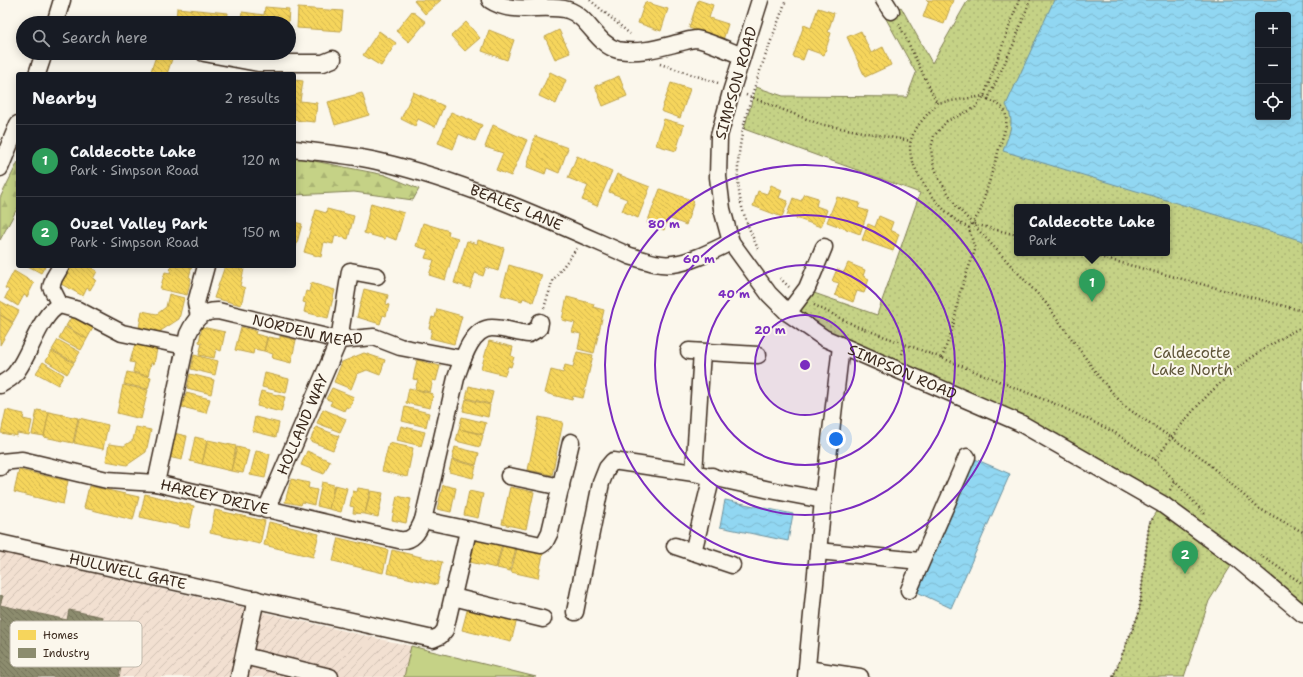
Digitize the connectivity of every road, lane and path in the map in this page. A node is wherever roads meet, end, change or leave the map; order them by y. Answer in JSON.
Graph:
{"nodes":[{"id":1,"x":62,"y":0,"type":"edge"},
{"id":2,"x":490,"y":0,"type":"edge"},
{"id":3,"x":760,"y":0,"type":"edge"},
{"id":4,"x":786,"y":0,"type":"edge"},
{"id":5,"x":1019,"y":0,"type":"edge"},
{"id":6,"x":1030,"y":0,"type":"edge"},
{"id":7,"x":572,"y":5,"type":"edge"},
{"id":8,"x":888,"y":6,"type":"edge"},
{"id":9,"x":56,"y":16,"type":"edge"},
{"id":10,"x":742,"y":56,"type":"junction"},
{"id":11,"x":333,"y":59,"type":"dead end"},
{"id":12,"x":42,"y":60,"type":"edge"},
{"id":13,"x":229,"y":60,"type":"edge"},
{"id":14,"x":258,"y":68,"type":"edge"},
{"id":15,"x":38,"y":72,"type":"edge"},
{"id":16,"x":984,"y":96,"type":"junction"},
{"id":17,"x":752,"y":98,"type":"junction"},
{"id":18,"x":988,"y":98,"type":"junction"},
{"id":19,"x":937,"y":102,"type":"junction"},
{"id":20,"x":16,"y":129,"type":"edge"},
{"id":21,"x":911,"y":141,"type":"junction"},
{"id":22,"x":296,"y":149,"type":"edge"},
{"id":23,"x":0,"y":168,"type":"edge"},
{"id":24,"x":973,"y":224,"type":"junction"},
{"id":25,"x":969,"y":228,"type":"junction"},
{"id":26,"x":1014,"y":234,"type":"edge"},
{"id":27,"x":585,"y":237,"type":"junction"},
{"id":28,"x":732,"y":242,"type":"junction"},
{"id":29,"x":824,"y":247,"type":"dead end"},
{"id":30,"x":759,"y":251,"type":"dead end"},
{"id":31,"x":1095,"y":256,"type":"edge"},
{"id":32,"x":60,"y":268,"type":"edge"},
{"id":33,"x":205,"y":268,"type":"edge"},
{"id":34,"x":776,"y":274,"type":"dead end"},
{"id":35,"x":377,"y":276,"type":"dead end"},
{"id":36,"x":800,"y":298,"type":"junction"},
{"id":37,"x":60,"y":305,"type":"junction"},
{"id":38,"x":1303,"y":311,"type":"edge"},
{"id":39,"x":788,"y":313,"type":"junction"},
{"id":40,"x":199,"y":316,"type":"junction"},
{"id":41,"x":540,"y":322,"type":"joint"},
{"id":42,"x":1303,"y":327,"type":"edge"},
{"id":43,"x":339,"y":340,"type":"junction"},
{"id":44,"x":185,"y":346,"type":"junction"},
{"id":45,"x":842,"y":346,"type":"junction"},
{"id":46,"x":758,"y":355,"type":"dead end"},
{"id":47,"x":942,"y":358,"type":"junction"},
{"id":48,"x":463,"y":359,"type":"junction"},
{"id":49,"x":0,"y":385,"type":"edge"},
{"id":50,"x":1172,"y":436,"type":"junction"},
{"id":51,"x":571,"y":442,"type":"dead end"},
{"id":52,"x":967,"y":457,"type":"dead end"},
{"id":53,"x":1155,"y":460,"type":"junction"},
{"id":54,"x":0,"y":463,"type":"edge"},
{"id":55,"x":694,"y":473,"type":"junction"},
{"id":56,"x":509,"y":476,"type":"dead end"},
{"id":57,"x":712,"y":476,"type":"junction"},
{"id":58,"x":1174,"y":482,"type":"junction"},
{"id":59,"x":156,"y":483,"type":"junction"},
{"id":60,"x":561,"y":487,"type":"junction"},
{"id":61,"x":823,"y":500,"type":"junction"},
{"id":62,"x":1162,"y":504,"type":"junction"},
{"id":63,"x":266,"y":510,"type":"junction"},
{"id":64,"x":1206,"y":515,"type":"dead end"},
{"id":65,"x":423,"y":520,"type":"junction"},
{"id":66,"x":468,"y":531,"type":"junction"},
{"id":67,"x":1303,"y":532,"type":"edge"},
{"id":68,"x":0,"y":543,"type":"edge"},
{"id":69,"x":675,"y":546,"type":"dead end"},
{"id":70,"x":818,"y":551,"type":"junction"},
{"id":71,"x":1254,"y":551,"type":"dead end"},
{"id":72,"x":693,"y":552,"type":"junction"},
{"id":73,"x":920,"y":561,"type":"junction"},
{"id":74,"x":732,"y":565,"type":"dead end"},
{"id":75,"x":1303,"y":584,"type":"edge"},
{"id":76,"x":908,"y":590,"type":"dead end"},
{"id":77,"x":453,"y":597,"type":"junction"},
{"id":78,"x":256,"y":599,"type":"junction"},
{"id":79,"x":575,"y":612,"type":"dead end"},
{"id":80,"x":1303,"y":614,"type":"edge"},
{"id":81,"x":543,"y":619,"type":"dead end"},
{"id":82,"x":244,"y":656,"type":"junction"},
{"id":83,"x":806,"y":673,"type":"edge"},
{"id":84,"x":239,"y":677,"type":"edge"},
{"id":85,"x":330,"y":677,"type":"edge"},
{"id":86,"x":860,"y":677,"type":"edge"},
{"id":87,"x":1113,"y":677,"type":"edge"}],
"edges":[{"from":1,"to":9,"type":"street"},
{"from":2,"to":7,"type":"street"},
{"from":3,"to":10,"type":"street","name":"SIMPSON ROAD"},
{"from":4,"to":17,"type":"path"},
{"from":5,"to":16,"type":"path"},
{"from":6,"to":18,"type":"path"},
{"from":7,"to":10,"type":"street"},
{"from":8,"to":19,"type":"path"},
{"from":10,"to":28,"type":"street","name":"SIMPSON ROAD"},
{"from":11,"to":14,"type":"street"},
{"from":12,"to":15,"type":"street"},
{"from":13,"to":14,"type":"street"},
{"from":16,"to":18,"type":"path"},
{"from":16,"to":19,"type":"path"},
{"from":16,"to":24,"type":"path"},
{"from":17,"to":21,"type":"path"},
{"from":17,"to":30,"type":"path"},
{"from":18,"to":24,"type":"path"},
{"from":19,"to":21,"type":"path"},
{"from":20,"to":23,"type":"street"},
{"from":21,"to":25,"type":"path"},
{"from":22,"to":27,"type":"street","name":"BEALES LANE"},
{"from":24,"to":25,"type":"path"},
{"from":24,"to":26,"type":"path"},
{"from":24,"to":50,"type":"path"},
{"from":25,"to":47,"type":"path"},
{"from":27,"to":28,"type":"street","name":"BEALES LANE"},
{"from":27,"to":41,"type":"path"},
{"from":28,"to":39,"type":"street","name":"SIMPSON ROAD"},
{"from":29,"to":36,"type":"street"},
{"from":31,"to":38,"type":"path"},
{"from":32,"to":37,"type":"street"},
{"from":33,"to":40,"type":"street"},
{"from":34,"to":36,"type":"path"},
{"from":35,"to":43,"type":"street","name":"HOLLAND WAY"},
{"from":36,"to":39,"type":"street"},
{"from":36,"to":47,"type":"path"},
{"from":37,"to":44,"type":"street"},
{"from":37,"to":49,"type":"street"},
{"from":39,"to":45,"type":"street","name":"SIMPSON ROAD"},
{"from":40,"to":43,"type":"street","name":"NORDEN MEAD"},
{"from":40,"to":44,"type":"street"},
{"from":41,"to":48,"type":"street","name":"HARLEY DRIVE"},
{"from":42,"to":50,"type":"path"},
{"from":43,"to":48,"type":"street","name":"NORDEN MEAD"},
{"from":43,"to":63,"type":"street","name":"HOLLAND WAY"},
{"from":44,"to":59,"type":"street"},
{"from":45,"to":61,"type":"street"},
{"from":45,"to":62,"type":"street","name":"SIMPSON ROAD"},
{"from":46,"to":55,"type":"street"},
{"from":47,"to":53,"type":"path"},
{"from":48,"to":65,"type":"street","name":"HARLEY DRIVE"},
{"from":50,"to":53,"type":"path"},
{"from":50,"to":67,"type":"path"},
{"from":51,"to":60,"type":"street"},
{"from":52,"to":73,"type":"street"},
{"from":53,"to":58,"type":"path"},
{"from":54,"to":59,"type":"street","name":"HARLEY DRIVE"},
{"from":55,"to":57,"type":"street"},
{"from":55,"to":79,"type":"street"},
{"from":56,"to":60,"type":"street"},
{"from":57,"to":61,"type":"street"},
{"from":57,"to":72,"type":"street"},
{"from":58,"to":62,"type":"path"},
{"from":58,"to":64,"type":"path"},
{"from":59,"to":63,"type":"street","name":"HARLEY DRIVE"},
{"from":60,"to":66,"type":"street"},
{"from":61,"to":70,"type":"street"},
{"from":62,"to":80,"type":"street","name":"SIMPSON ROAD"},
{"from":62,"to":87,"type":"path"},
{"from":63,"to":65,"type":"street","name":"HARLEY DRIVE"},
{"from":65,"to":66,"type":"street"},
{"from":66,"to":77,"type":"street","name":"HULLWELL GATE"},
{"from":68,"to":78,"type":"street","name":"HULLWELL GATE"},
{"from":69,"to":72,"type":"street"},
{"from":70,"to":73,"type":"street"},
{"from":70,"to":83,"type":"street"},
{"from":71,"to":75,"type":"path"},
{"from":72,"to":74,"type":"street"},
{"from":73,"to":76,"type":"street"},
{"from":77,"to":78,"type":"street","name":"HULLWELL GATE"},
{"from":77,"to":81,"type":"street"},
{"from":78,"to":82,"type":"street"},
{"from":82,"to":84,"type":"street"},
{"from":82,"to":85,"type":"street"},
{"from":83,"to":86,"type":"street"}]}
